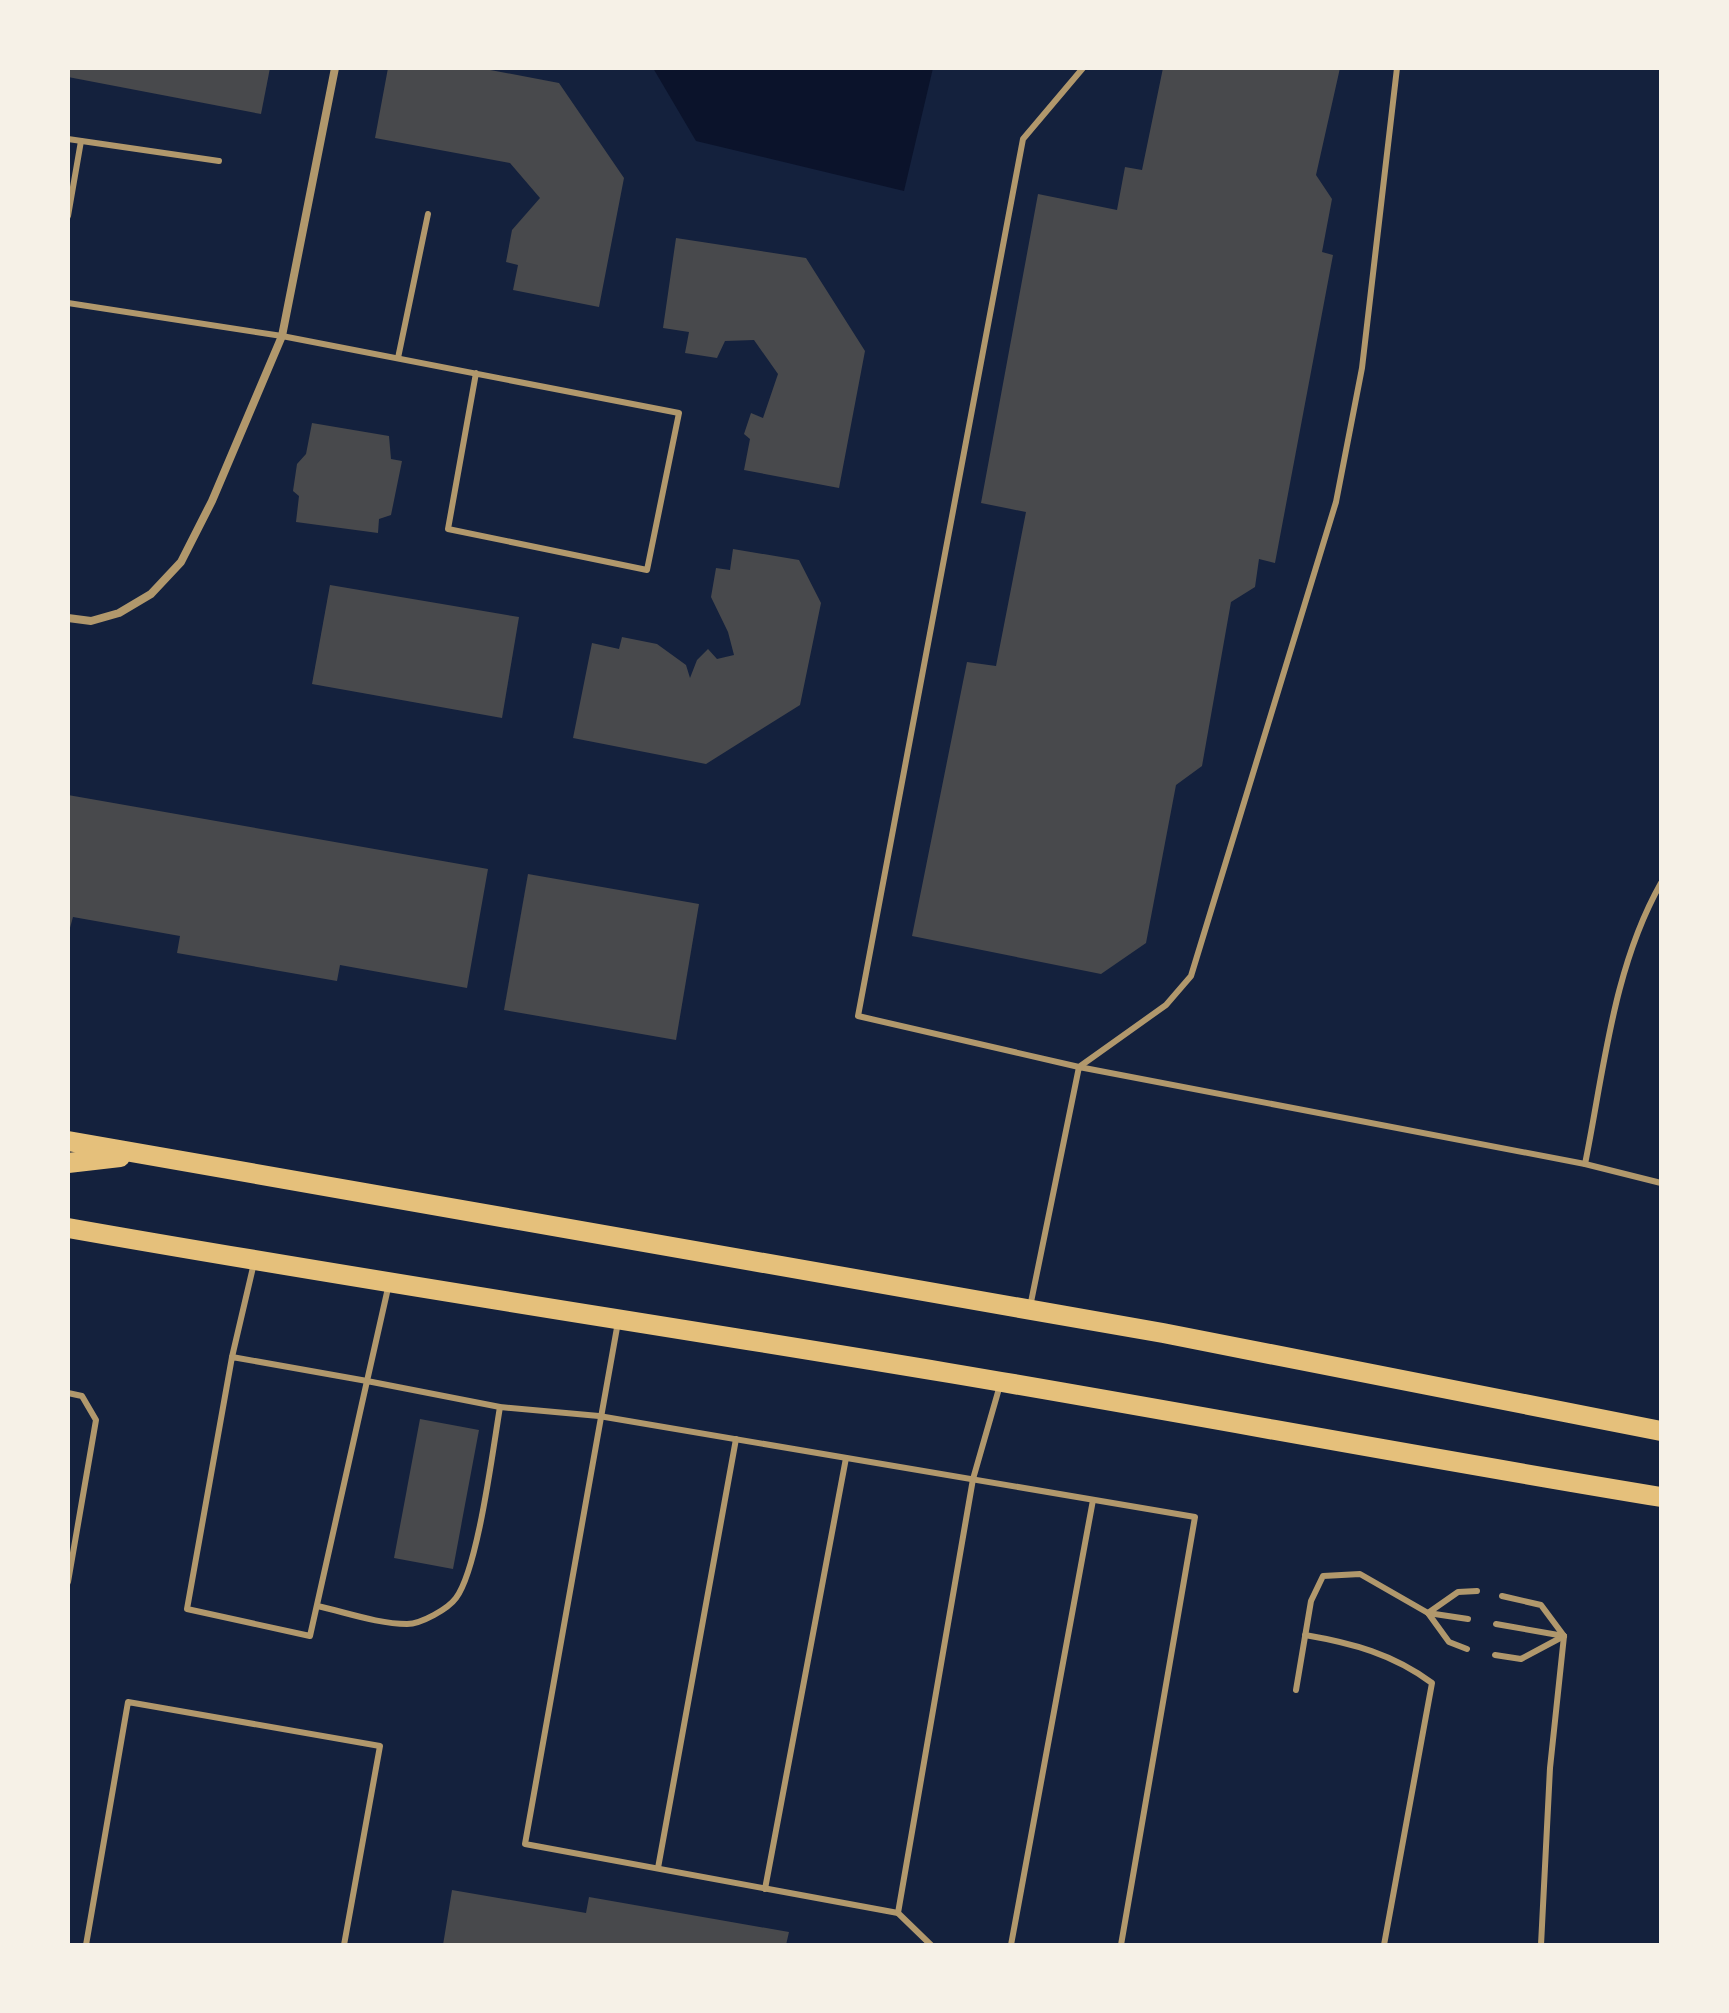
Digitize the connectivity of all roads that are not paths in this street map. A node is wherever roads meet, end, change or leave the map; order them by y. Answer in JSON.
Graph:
{"nodes":[{"id":1,"x":335,"y":68,"type":"edge"},
{"id":2,"x":1083,"y":68,"type":"edge"},
{"id":3,"x":1397,"y":68,"type":"edge"},
{"id":4,"x":68,"y":139,"type":"edge"},
{"id":5,"x":81,"y":141,"type":"junction"},
{"id":6,"x":219,"y":161,"type":"dead end"},
{"id":7,"x":428,"y":214,"type":"dead end"},
{"id":8,"x":68,"y":216,"type":"edge"},
{"id":9,"x":68,"y":303,"type":"edge"},
{"id":10,"x":282,"y":336,"type":"junction"},
{"id":11,"x":398,"y":358,"type":"junction"},
{"id":12,"x":476,"y":373,"type":"junction"},
{"id":13,"x":68,"y":618,"type":"edge"},
{"id":14,"x":1661,"y":883,"type":"edge"},
{"id":15,"x":1079,"y":1067,"type":"junction"},
{"id":16,"x":68,"y":1141,"type":"edge"},
{"id":17,"x":144,"y":1155,"type":"junction"},
{"id":18,"x":68,"y":1163,"type":"edge"},
{"id":19,"x":1585,"y":1164,"type":"junction"},
{"id":20,"x":1661,"y":1183,"type":"edge"},
{"id":21,"x":68,"y":1228,"type":"edge"},
{"id":22,"x":254,"y":1262,"type":"junction"},
{"id":23,"x":388,"y":1284,"type":"junction"},
{"id":24,"x":1029,"y":1310,"type":"junction"},
{"id":25,"x":619,"y":1319,"type":"junction"},
{"id":26,"x":232,"y":1357,"type":"junction"},
{"id":27,"x":367,"y":1381,"type":"junction"},
{"id":28,"x":1000,"y":1382,"type":"junction"},
{"id":29,"x":68,"y":1393,"type":"edge"},
{"id":30,"x":500,"y":1407,"type":"junction"},
{"id":31,"x":599,"y":1416,"type":"junction"},
{"id":32,"x":1661,"y":1431,"type":"edge"},
{"id":33,"x":736,"y":1439,"type":"junction"},
{"id":34,"x":846,"y":1458,"type":"junction"},
{"id":35,"x":973,"y":1479,"type":"junction"},
{"id":36,"x":1661,"y":1497,"type":"edge"},
{"id":37,"x":1093,"y":1500,"type":"junction"},
{"id":38,"x":68,"y":1582,"type":"edge"},
{"id":39,"x":1477,"y":1591,"type":"dead end"},
{"id":40,"x":1502,"y":1596,"type":"dead end"},
{"id":41,"x":317,"y":1606,"type":"junction"},
{"id":42,"x":1428,"y":1613,"type":"junction"},
{"id":43,"x":1468,"y":1619,"type":"dead end"},
{"id":44,"x":1496,"y":1624,"type":"dead end"},
{"id":45,"x":1305,"y":1635,"type":"junction"},
{"id":46,"x":1564,"y":1636,"type":"junction"},
{"id":47,"x":1467,"y":1649,"type":"dead end"},
{"id":48,"x":1495,"y":1655,"type":"dead end"},
{"id":49,"x":1296,"y":1690,"type":"dead end"},
{"id":50,"x":658,"y":1868,"type":"junction"},
{"id":51,"x":765,"y":1889,"type":"junction"},
{"id":52,"x":898,"y":1913,"type":"junction"},
{"id":53,"x":86,"y":1945,"type":"edge"},
{"id":54,"x":344,"y":1945,"type":"edge"},
{"id":55,"x":931,"y":1945,"type":"edge"},
{"id":56,"x":1011,"y":1945,"type":"edge"},
{"id":57,"x":1121,"y":1945,"type":"edge"},
{"id":58,"x":1384,"y":1945,"type":"edge"},
{"id":59,"x":1541,"y":1945,"type":"edge"}],
"edges":[{"from":1,"to":10,"type":"street"},
{"from":2,"to":15,"type":"lane"},
{"from":3,"to":15,"type":"lane"},
{"from":4,"to":5,"type":"lane"},
{"from":5,"to":6,"type":"lane"},
{"from":5,"to":8,"type":"lane"},
{"from":7,"to":11,"type":"lane"},
{"from":9,"to":10,"type":"lane"},
{"from":10,"to":11,"type":"lane"},
{"from":10,"to":13,"type":"street"},
{"from":11,"to":12,"type":"lane"},
{"from":12,"to":12,"type":"lane"},
{"from":14,"to":19,"type":"lane"},
{"from":15,"to":19,"type":"lane"},
{"from":15,"to":24,"type":"lane"},
{"from":16,"to":17,"type":"main road"},
{"from":17,"to":18,"type":"main road"},
{"from":17,"to":24,"type":"main road"},
{"from":19,"to":20,"type":"lane"},
{"from":21,"to":22,"type":"main road"},
{"from":22,"to":23,"type":"main road"},
{"from":22,"to":26,"type":"lane"},
{"from":23,"to":25,"type":"main road"},
{"from":23,"to":27,"type":"lane"},
{"from":24,"to":32,"type":"main road"},
{"from":25,"to":28,"type":"main road"},
{"from":25,"to":31,"type":"lane"},
{"from":26,"to":27,"type":"lane"},
{"from":26,"to":41,"type":"lane"},
{"from":27,"to":30,"type":"lane"},
{"from":27,"to":41,"type":"lane"},
{"from":28,"to":35,"type":"lane"},
{"from":28,"to":36,"type":"main road"},
{"from":29,"to":38,"type":"lane"},
{"from":30,"to":31,"type":"lane"},
{"from":30,"to":41,"type":"lane"},
{"from":31,"to":33,"type":"lane"},
{"from":31,"to":50,"type":"lane"},
{"from":33,"to":34,"type":"lane"},
{"from":33,"to":50,"type":"lane"},
{"from":34,"to":35,"type":"lane"},
{"from":34,"to":51,"type":"lane"},
{"from":35,"to":37,"type":"lane"},
{"from":35,"to":52,"type":"lane"},
{"from":37,"to":56,"type":"lane"},
{"from":37,"to":57,"type":"lane"},
{"from":39,"to":42,"type":"lane"},
{"from":40,"to":46,"type":"lane"},
{"from":42,"to":43,"type":"lane"},
{"from":42,"to":45,"type":"lane"},
{"from":42,"to":47,"type":"lane"},
{"from":44,"to":46,"type":"lane"},
{"from":45,"to":49,"type":"lane"},
{"from":45,"to":58,"type":"lane"},
{"from":46,"to":48,"type":"lane"},
{"from":46,"to":59,"type":"lane"},
{"from":50,"to":51,"type":"lane"},
{"from":51,"to":52,"type":"lane"},
{"from":52,"to":55,"type":"lane"},
{"from":53,"to":54,"type":"lane"}]}
